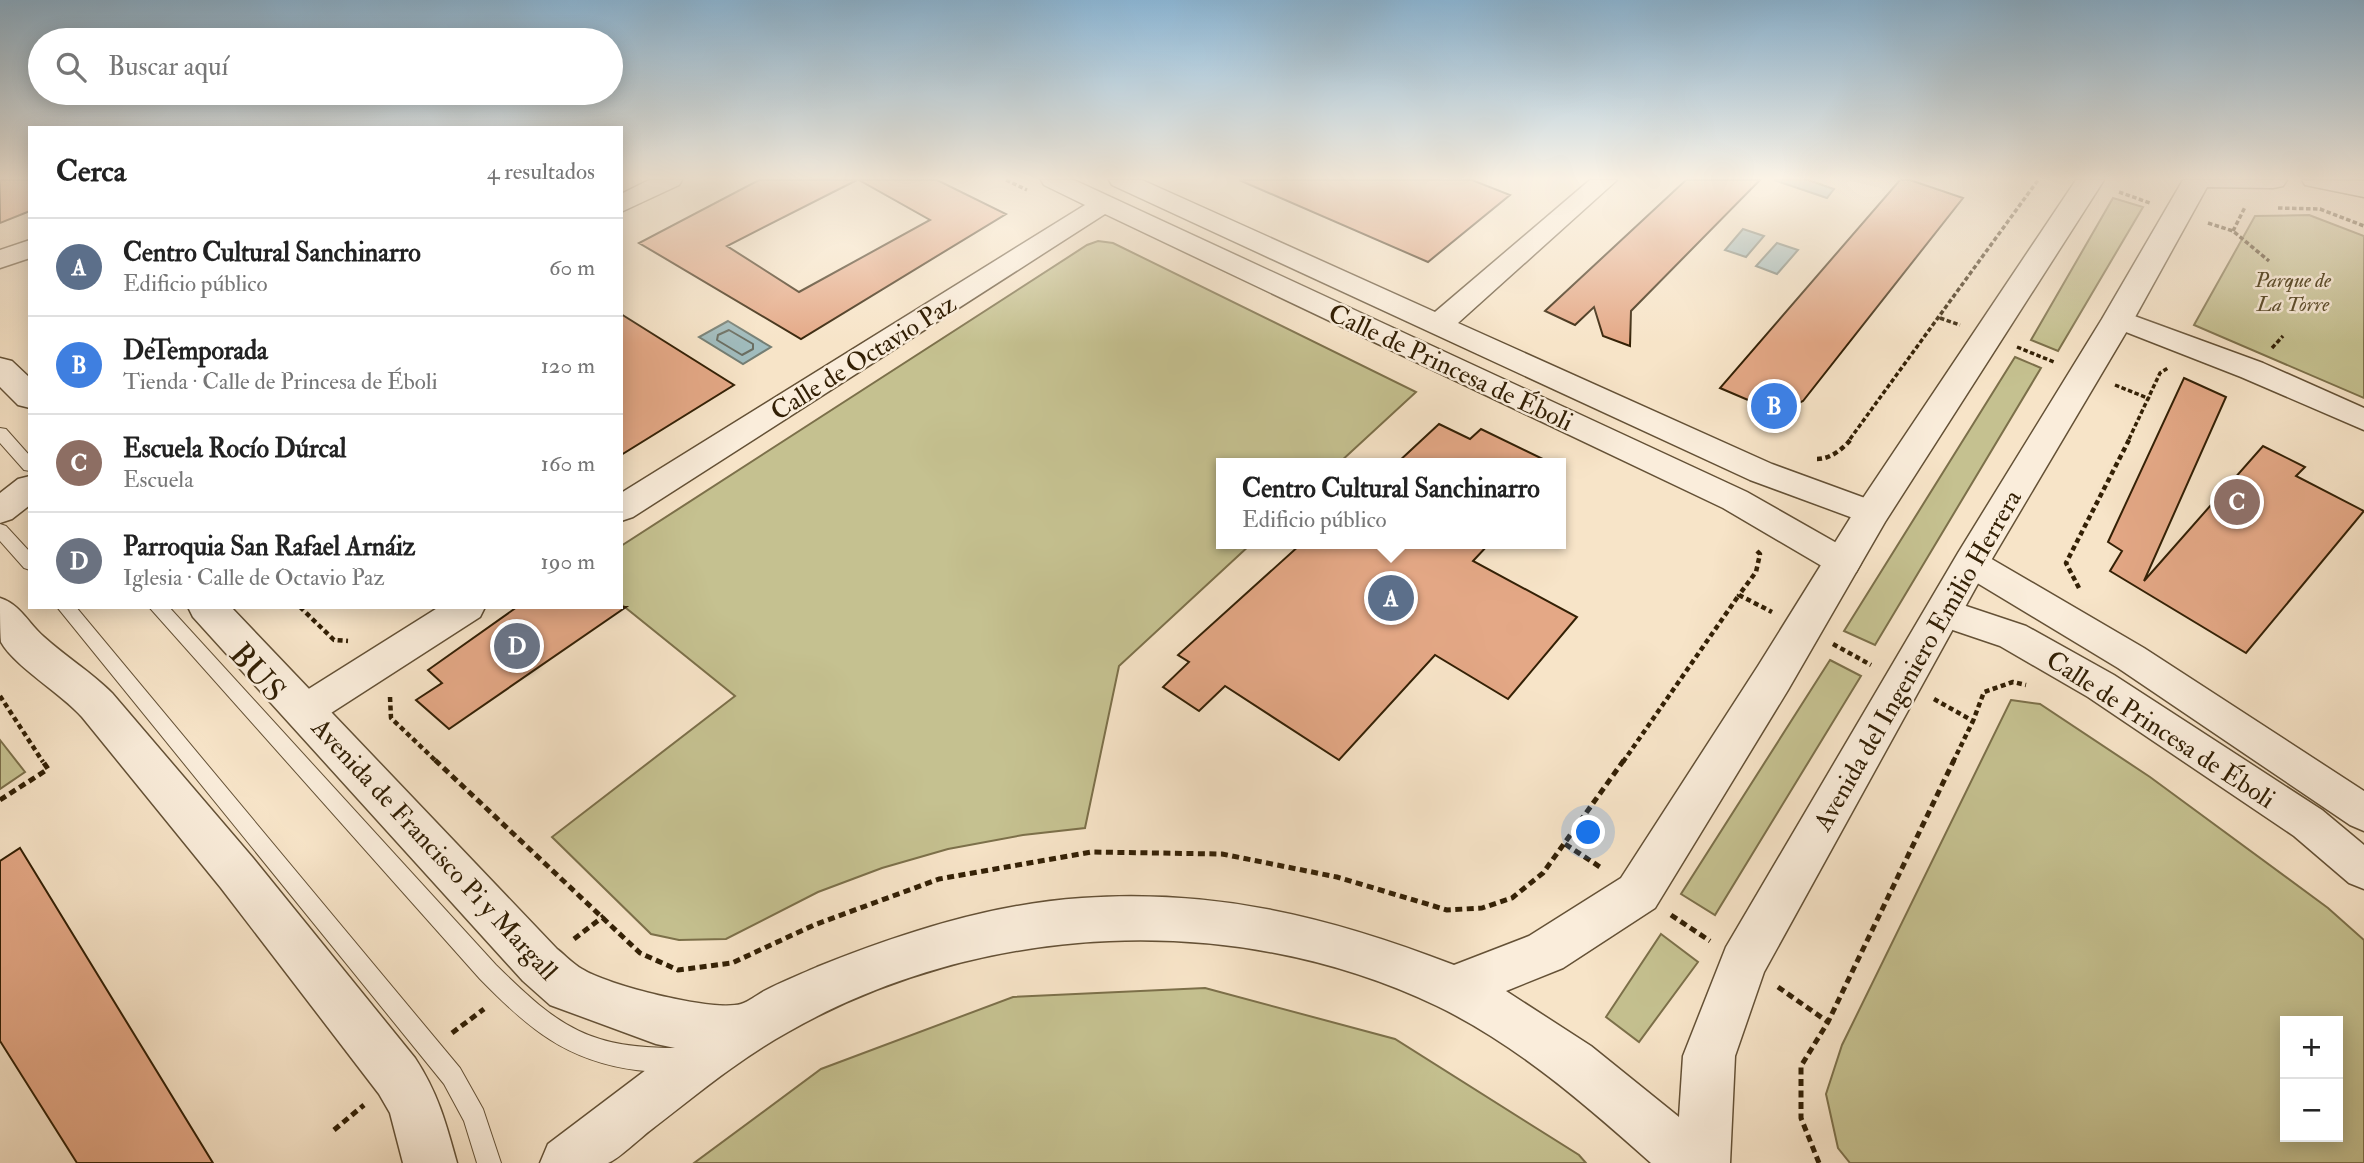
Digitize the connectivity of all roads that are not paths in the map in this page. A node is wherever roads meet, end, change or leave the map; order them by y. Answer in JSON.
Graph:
{"nodes":[{"id":1,"x":1052,"y":234,"type":"edge"},
{"id":2,"x":1215,"y":234,"type":"edge"},
{"id":3,"x":1231,"y":234,"type":"edge"},
{"id":4,"x":1542,"y":234,"type":"edge"},
{"id":5,"x":2055,"y":234,"type":"edge"},
{"id":6,"x":2166,"y":234,"type":"edge"},
{"id":7,"x":28,"y":249,"type":"edge"},
{"id":8,"x":0,"y":260,"type":"edge"},
{"id":9,"x":2118,"y":318,"type":"junction"},
{"id":10,"x":1438,"y":325,"type":"junction"},
{"id":11,"x":0,"y":368,"type":"edge"},
{"id":12,"x":28,"y":395,"type":"edge"},
{"id":13,"x":2364,"y":421,"type":"edge"},
{"id":14,"x":0,"y":433,"type":"edge"},
{"id":15,"x":28,"y":464,"type":"edge"},
{"id":16,"x":28,"y":489,"type":"edge"},
{"id":17,"x":623,"y":508,"type":"edge"},
{"id":18,"x":0,"y":512,"type":"edge"},
{"id":19,"x":1872,"y":513,"type":"junction"},
{"id":20,"x":0,"y":530,"type":"edge"},
{"id":21,"x":28,"y":562,"type":"edge"},
{"id":22,"x":1844,"y":563,"type":"junction"},
{"id":23,"x":1971,"y":563,"type":"junction"},
{"id":24,"x":68,"y":609,"type":"edge"},
{"id":25,"x":160,"y":609,"type":"edge"},
{"id":26,"x":209,"y":609,"type":"edge"},
{"id":27,"x":464,"y":609,"type":"edge"},
{"id":28,"x":0,"y":613,"type":"edge"},
{"id":29,"x":1945,"y":613,"type":"junction"},
{"id":30,"x":304,"y":711,"type":"junction"},
{"id":31,"x":2364,"y":813,"type":"edge"},
{"id":32,"x":2364,"y":870,"type":"edge"},
{"id":33,"x":524,"y":978,"type":"junction"},
{"id":34,"x":1454,"y":989,"type":"junction"},
{"id":35,"x":744,"y":1029,"type":"junction"},
{"id":36,"x":703,"y":1059,"type":"junction"},
{"id":37,"x":414,"y":1063,"type":"junction"},
{"id":38,"x":430,"y":1163,"type":"edge"},
{"id":39,"x":489,"y":1163,"type":"edge"},
{"id":40,"x":567,"y":1163,"type":"edge"},
{"id":41,"x":1691,"y":1163,"type":"edge"},
{"id":42,"x":1703,"y":1163,"type":"edge"}],
"edges":[{"from":1,"to":17,"type":"street","name":"Calle de Octavio Paz"},
{"from":2,"to":22,"type":"street","name":"Calle de Princesa de Éboli"},
{"from":3,"to":10,"type":"street","name":"Calle de Princesa de Éboli"},
{"from":4,"to":10,"type":"street"},
{"from":5,"to":19,"type":"street"},
{"from":6,"to":9,"type":"street","name":"Avenida del Ingeniero Emilio Herrera"},
{"from":7,"to":8,"type":"street"},
{"from":9,"to":13,"type":"street"},
{"from":9,"to":23,"type":"street","name":"Avenida del Ingeniero Emilio Herrera"},
{"from":10,"to":19,"type":"street","name":"Calle de Princesa de Éboli"},
{"from":11,"to":12,"type":"street"},
{"from":14,"to":15,"type":"lane"},
{"from":16,"to":18,"type":"street"},
{"from":19,"to":22,"type":"street"},
{"from":20,"to":21,"type":"lane"},
{"from":22,"to":34,"type":"street"},
{"from":23,"to":29,"type":"street","name":"Avenida del Ingeniero Emilio Herrera"},
{"from":23,"to":31,"type":"street","name":"Calle de Princesa de Éboli"},
{"from":24,"to":37,"type":"lane"},
{"from":25,"to":33,"type":"lane","name":"BUS"},
{"from":26,"to":30,"type":"street","name":"Avenida de Francisco Pi y Margall"},
{"from":27,"to":30,"type":"street"},
{"from":28,"to":37,"type":"street"},
{"from":29,"to":32,"type":"street","name":"Calle de Princesa de Éboli"},
{"from":29,"to":42,"type":"street","name":"Avenida del Ingeniero Emilio Herrera"},
{"from":30,"to":33,"type":"street","name":"Avenida de Francisco Pi y Margall"},
{"from":33,"to":35,"type":"street","name":"Avenida de Francisco Pi y Margall"},
{"from":33,"to":36,"type":"lane","name":"BUS"},
{"from":34,"to":35,"type":"street"},
{"from":34,"to":41,"type":"street"},
{"from":35,"to":36,"type":"street"},
{"from":36,"to":40,"type":"street"},
{"from":37,"to":38,"type":"street"},
{"from":37,"to":39,"type":"lane"}]}
